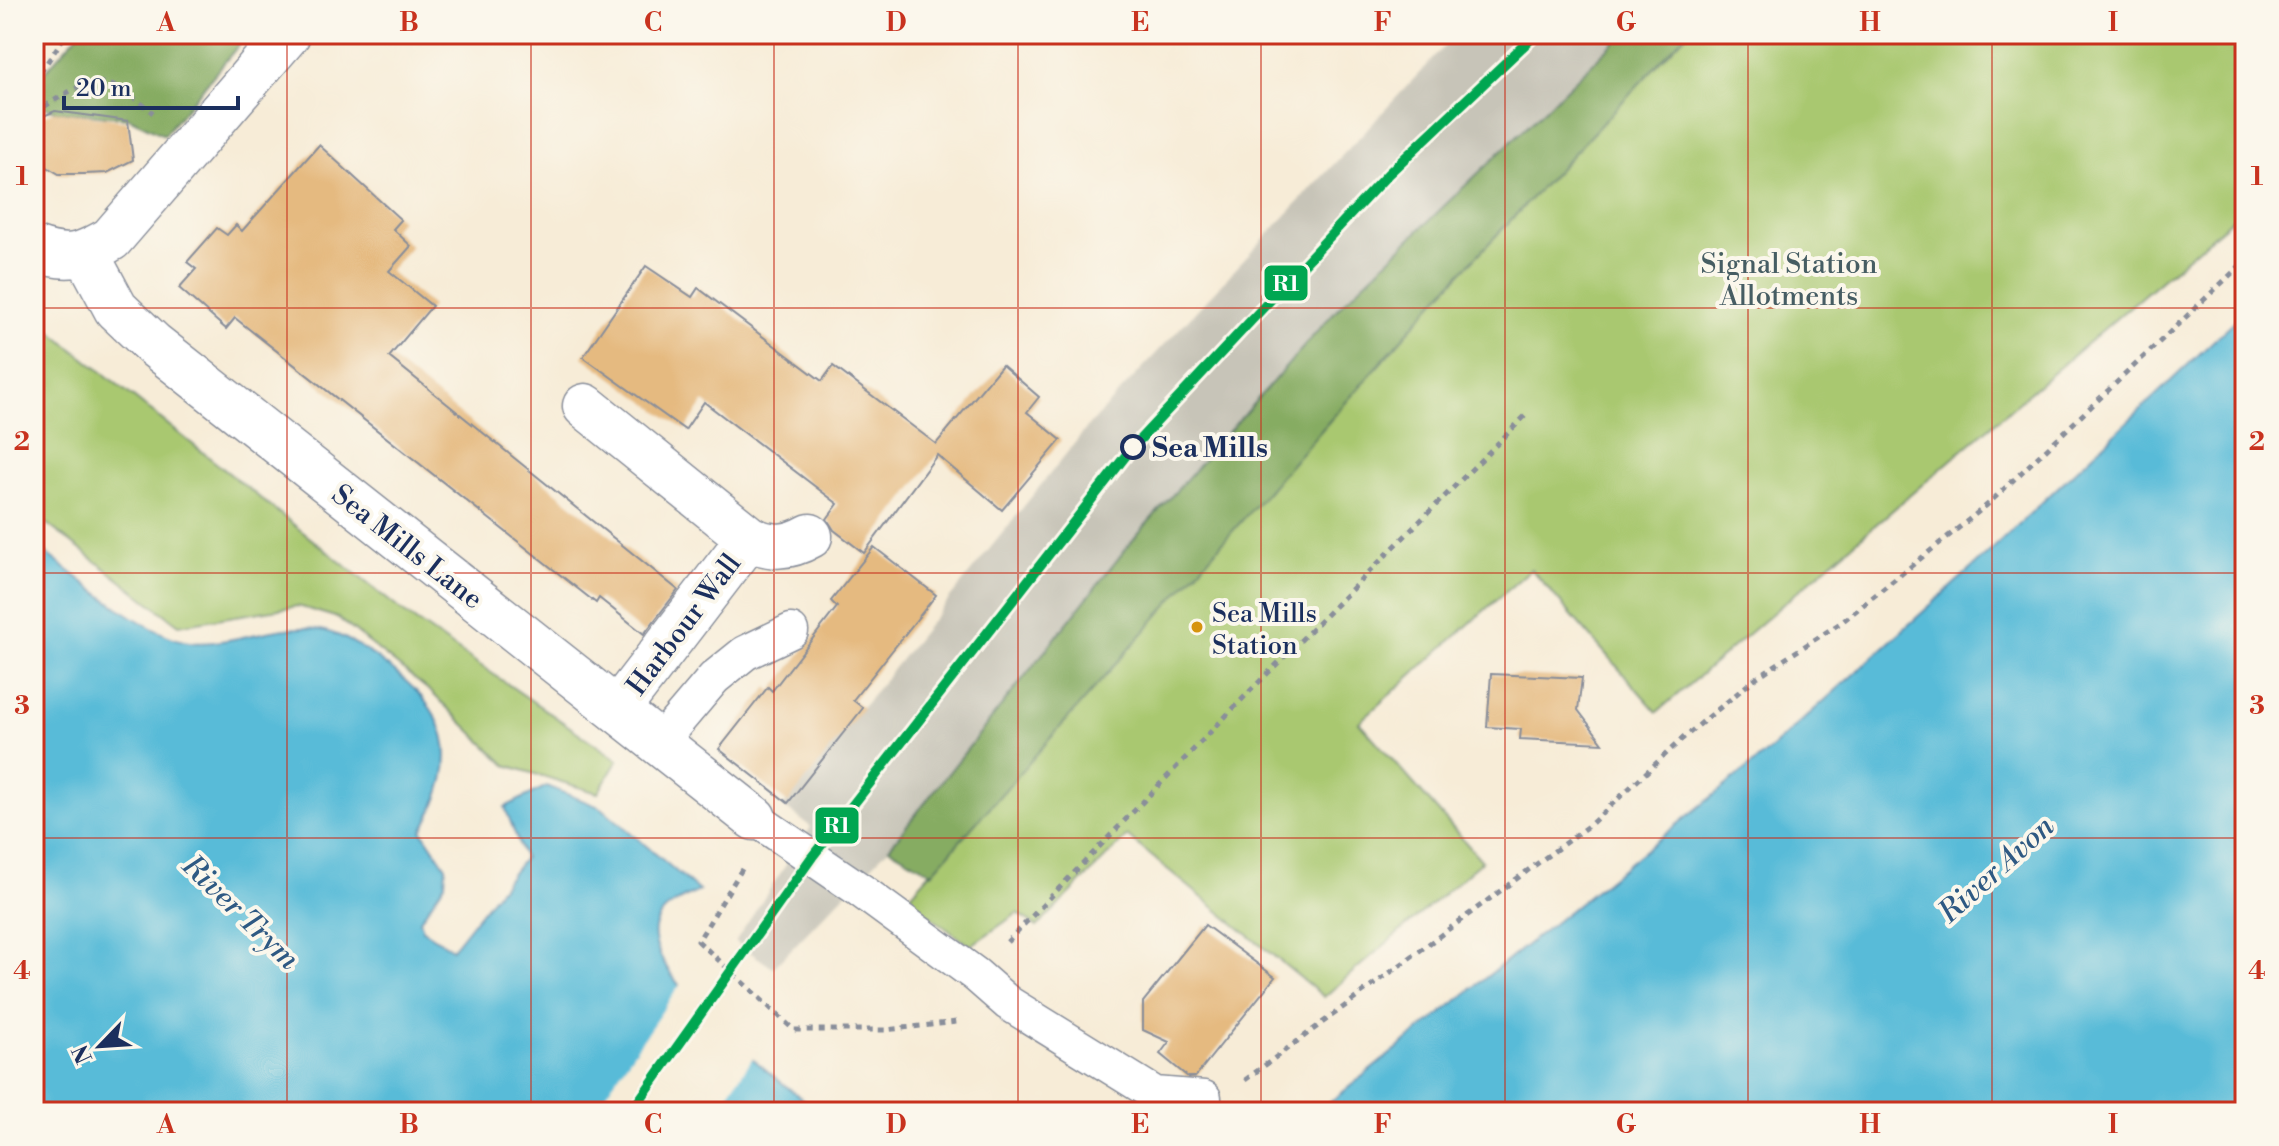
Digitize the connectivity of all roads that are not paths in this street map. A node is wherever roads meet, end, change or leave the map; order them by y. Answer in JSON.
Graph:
{"nodes":[{"id":1,"x":288,"y":34,"type":"edge"},
{"id":2,"x":34,"y":249,"type":"edge"},
{"id":3,"x":86,"y":253,"type":"junction"},
{"id":4,"x":585,"y":406,"type":"dead end"},
{"id":5,"x":810,"y":536,"type":"dead end"},
{"id":6,"x":749,"y":538,"type":"junction"},
{"id":7,"x":791,"y":631,"type":"dead end"},
{"id":8,"x":617,"y":710,"type":"junction"},
{"id":9,"x":659,"y":743,"type":"junction"},
{"id":10,"x":754,"y":818,"type":"joint"},
{"id":11,"x":1204,"y":1098,"type":"road end"}],
"edges":[{"from":1,"to":3,"type":"street"},
{"from":2,"to":3,"type":"street"},
{"from":3,"to":8,"type":"street","name":"Sea Mills Lane"},
{"from":4,"to":6,"type":"street","name":"Harbour Wall"},
{"from":5,"to":6,"type":"street","name":"Harbour Wall"},
{"from":6,"to":8,"type":"street","name":"Harbour Wall"},
{"from":7,"to":9,"type":"lane"},
{"from":8,"to":9,"type":"street","name":"Sea Mills Lane"},
{"from":9,"to":10,"type":"street","name":"Sea Mills Lane"},
{"from":10,"to":11,"type":"lane"}]}
